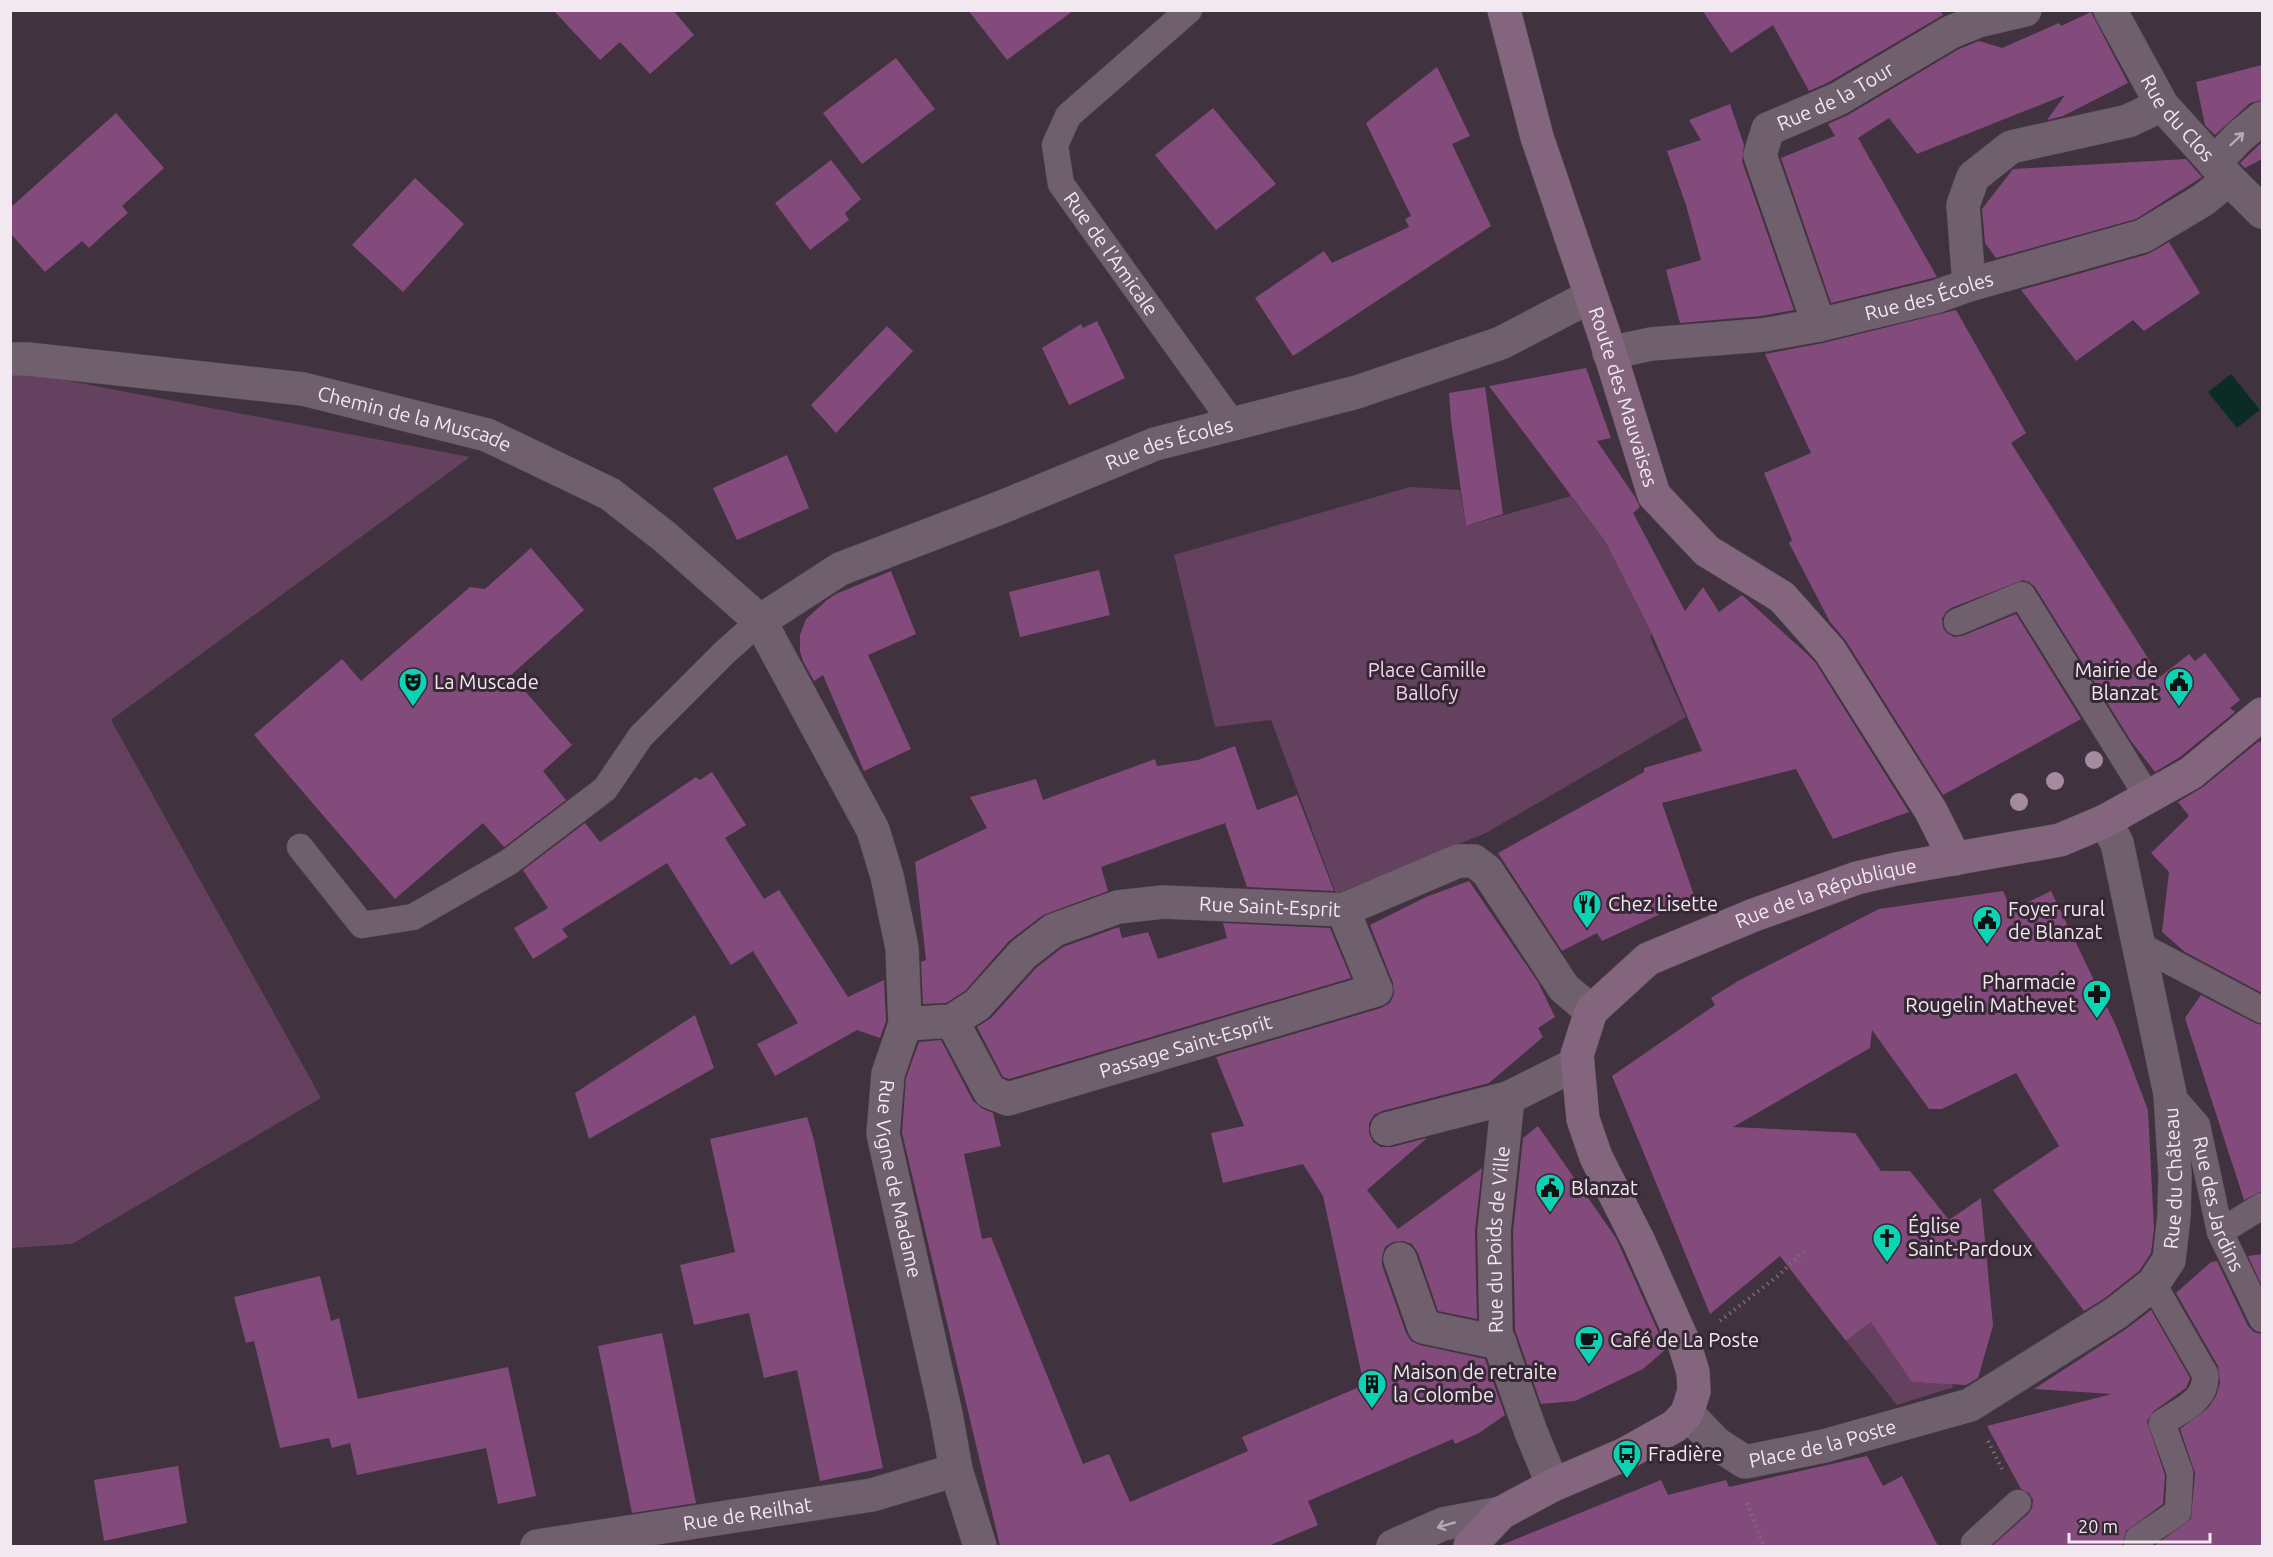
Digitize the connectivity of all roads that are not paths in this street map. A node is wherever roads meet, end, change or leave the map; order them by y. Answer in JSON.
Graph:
{"nodes":[{"id":1,"x":1188,"y":10,"type":"edge"},
{"id":2,"x":1504,"y":10,"type":"edge"},
{"id":3,"x":2025,"y":10,"type":"edge"},
{"id":4,"x":2110,"y":10,"type":"edge"},
{"id":5,"x":2162,"y":105,"type":"junction"},
{"id":6,"x":2262,"y":118,"type":"edge"},
{"id":7,"x":2221,"y":171,"type":"junction"},
{"id":8,"x":2262,"y":212,"type":"edge"},
{"id":9,"x":1969,"y":285,"type":"junction"},
{"id":10,"x":1591,"y":296,"type":"junction"},
{"id":11,"x":1819,"y":325,"type":"junction"},
{"id":12,"x":1609,"y":353,"type":"junction"},
{"id":13,"x":10,"y":359,"type":"edge"},
{"id":14,"x":1233,"y":424,"type":"junction"},
{"id":15,"x":760,"y":621,"type":"junction"},
{"id":16,"x":1957,"y":622,"type":"dead end"},
{"id":17,"x":2262,"y":714,"type":"edge"},
{"id":18,"x":2148,"y":797,"type":"junction"},
{"id":19,"x":2105,"y":821,"type":"junction"},
{"id":20,"x":300,"y":848,"type":"dead end"},
{"id":21,"x":1955,"y":859,"type":"junction"},
{"id":22,"x":1343,"y":910,"type":"junction"},
{"id":23,"x":2139,"y":945,"type":"junction"},
{"id":24,"x":2262,"y":1007,"type":"edge"},
{"id":25,"x":1591,"y":1011,"type":"junction"},
{"id":26,"x":952,"y":1021,"type":"junction"},
{"id":27,"x":905,"y":1024,"type":"junction"},
{"id":28,"x":1578,"y":1063,"type":"junction"},
{"id":29,"x":2170,"y":1094,"type":"junction"},
{"id":30,"x":1508,"y":1098,"type":"junction"},
{"id":31,"x":1387,"y":1130,"type":"dead end"},
{"id":32,"x":2262,"y":1206,"type":"edge"},
{"id":33,"x":2220,"y":1232,"type":"junction"},
{"id":34,"x":1400,"y":1259,"type":"dead end"},
{"id":35,"x":2153,"y":1284,"type":"junction"},
{"id":36,"x":2262,"y":1319,"type":"edge"},
{"id":37,"x":1500,"y":1343,"type":"junction"},
{"id":38,"x":1970,"y":1405,"type":"joint"},
{"id":39,"x":1687,"y":1413,"type":"junction"},
{"id":40,"x":956,"y":1470,"type":"junction"},
{"id":41,"x":1553,"y":1485,"type":"junction"},
{"id":42,"x":2018,"y":1503,"type":"dead end"},
{"id":43,"x":1502,"y":1513,"type":"junction"},
{"id":44,"x":537,"y":1546,"type":"edge"},
{"id":45,"x":980,"y":1546,"type":"edge"},
{"id":46,"x":1393,"y":1546,"type":"edge"},
{"id":47,"x":1470,"y":1546,"type":"edge"},
{"id":48,"x":1974,"y":1546,"type":"edge"},
{"id":49,"x":2137,"y":1546,"type":"edge"}],
"edges":[{"from":1,"to":14,"type":"lane","name":"Rue de l'Amicale"},
{"from":2,"to":10,"type":"street","name":"Route des Mauvaises"},
{"from":3,"to":11,"type":"street","name":"Rue de la Tour"},
{"from":4,"to":5,"type":"street","name":"Rue du Clos"},
{"from":5,"to":7,"type":"street","name":"Rue du Clos"},
{"from":5,"to":9,"type":"street"},
{"from":7,"to":6,"type":"street","name":"Rue des Écoles","one_way":true},
{"from":7,"to":8,"type":"street","name":"Rue du Clos"},
{"from":7,"to":9,"type":"street","name":"Rue des Écoles"},
{"from":9,"to":11,"type":"street","name":"Rue des Écoles"},
{"from":10,"to":12,"type":"street","name":"Route des Mauvaises"},
{"from":10,"to":14,"type":"street","name":"Rue des Écoles"},
{"from":11,"to":12,"type":"street","name":"Rue des Écoles"},
{"from":12,"to":21,"type":"street","name":"Route des Mauvaises"},
{"from":13,"to":15,"type":"street","name":"Chemin de la Muscade"},
{"from":14,"to":15,"type":"street","name":"Rue des Écoles"},
{"from":15,"to":20,"type":"lane"},
{"from":15,"to":27,"type":"street","name":"Rue Vigne de Madame"},
{"from":16,"to":18,"type":"lane"},
{"from":17,"to":18,"type":"street","name":"Rue de la République"},
{"from":18,"to":19,"type":"street","name":"Rue de la République"},
{"from":19,"to":21,"type":"street","name":"Rue de la République"},
{"from":19,"to":23,"type":"street","name":"Rue du Château"},
{"from":21,"to":25,"type":"street","name":"Rue de la République"},
{"from":22,"to":25,"type":"street","name":"Rue Saint-Esprit"},
{"from":22,"to":26,"type":"street","name":"Rue Saint-Esprit"},
{"from":22,"to":26,"type":"street","name":"Passage Saint-Esprit"},
{"from":23,"to":24,"type":"lane"},
{"from":23,"to":29,"type":"street","name":"Rue du Château"},
{"from":25,"to":28,"type":"street","name":"Rue de la République"},
{"from":26,"to":27,"type":"street","name":"Rue Saint-Esprit"},
{"from":27,"to":40,"type":"street","name":"Rue Vigne de Madame"},
{"from":28,"to":30,"type":"street"},
{"from":28,"to":39,"type":"street","name":"Rue de la République"},
{"from":29,"to":33,"type":"lane","name":"Rue des Jardins"},
{"from":29,"to":35,"type":"street","name":"Rue du Château"},
{"from":30,"to":31,"type":"street"},
{"from":30,"to":37,"type":"street","name":"Rue du Poids de Ville"},
{"from":32,"to":33,"type":"lane"},
{"from":33,"to":36,"type":"lane","name":"Rue des Jardins"},
{"from":34,"to":37,"type":"street"},
{"from":35,"to":38,"type":"street","name":"Rue du Château"},
{"from":35,"to":49,"type":"lane"},
{"from":37,"to":41,"type":"street","name":"Rue du Poids de Ville"},
{"from":38,"to":39,"type":"street","name":"Place de la Poste"},
{"from":39,"to":41,"type":"street"},
{"from":40,"to":44,"type":"street","name":"Rue de Reilhat"},
{"from":40,"to":45,"type":"street","name":"Rue Vigne de Madame"},
{"from":41,"to":43,"type":"street"},
{"from":42,"to":48,"type":"lane"},
{"from":43,"to":46,"type":"street","one_way":true},
{"from":43,"to":47,"type":"street"}]}
